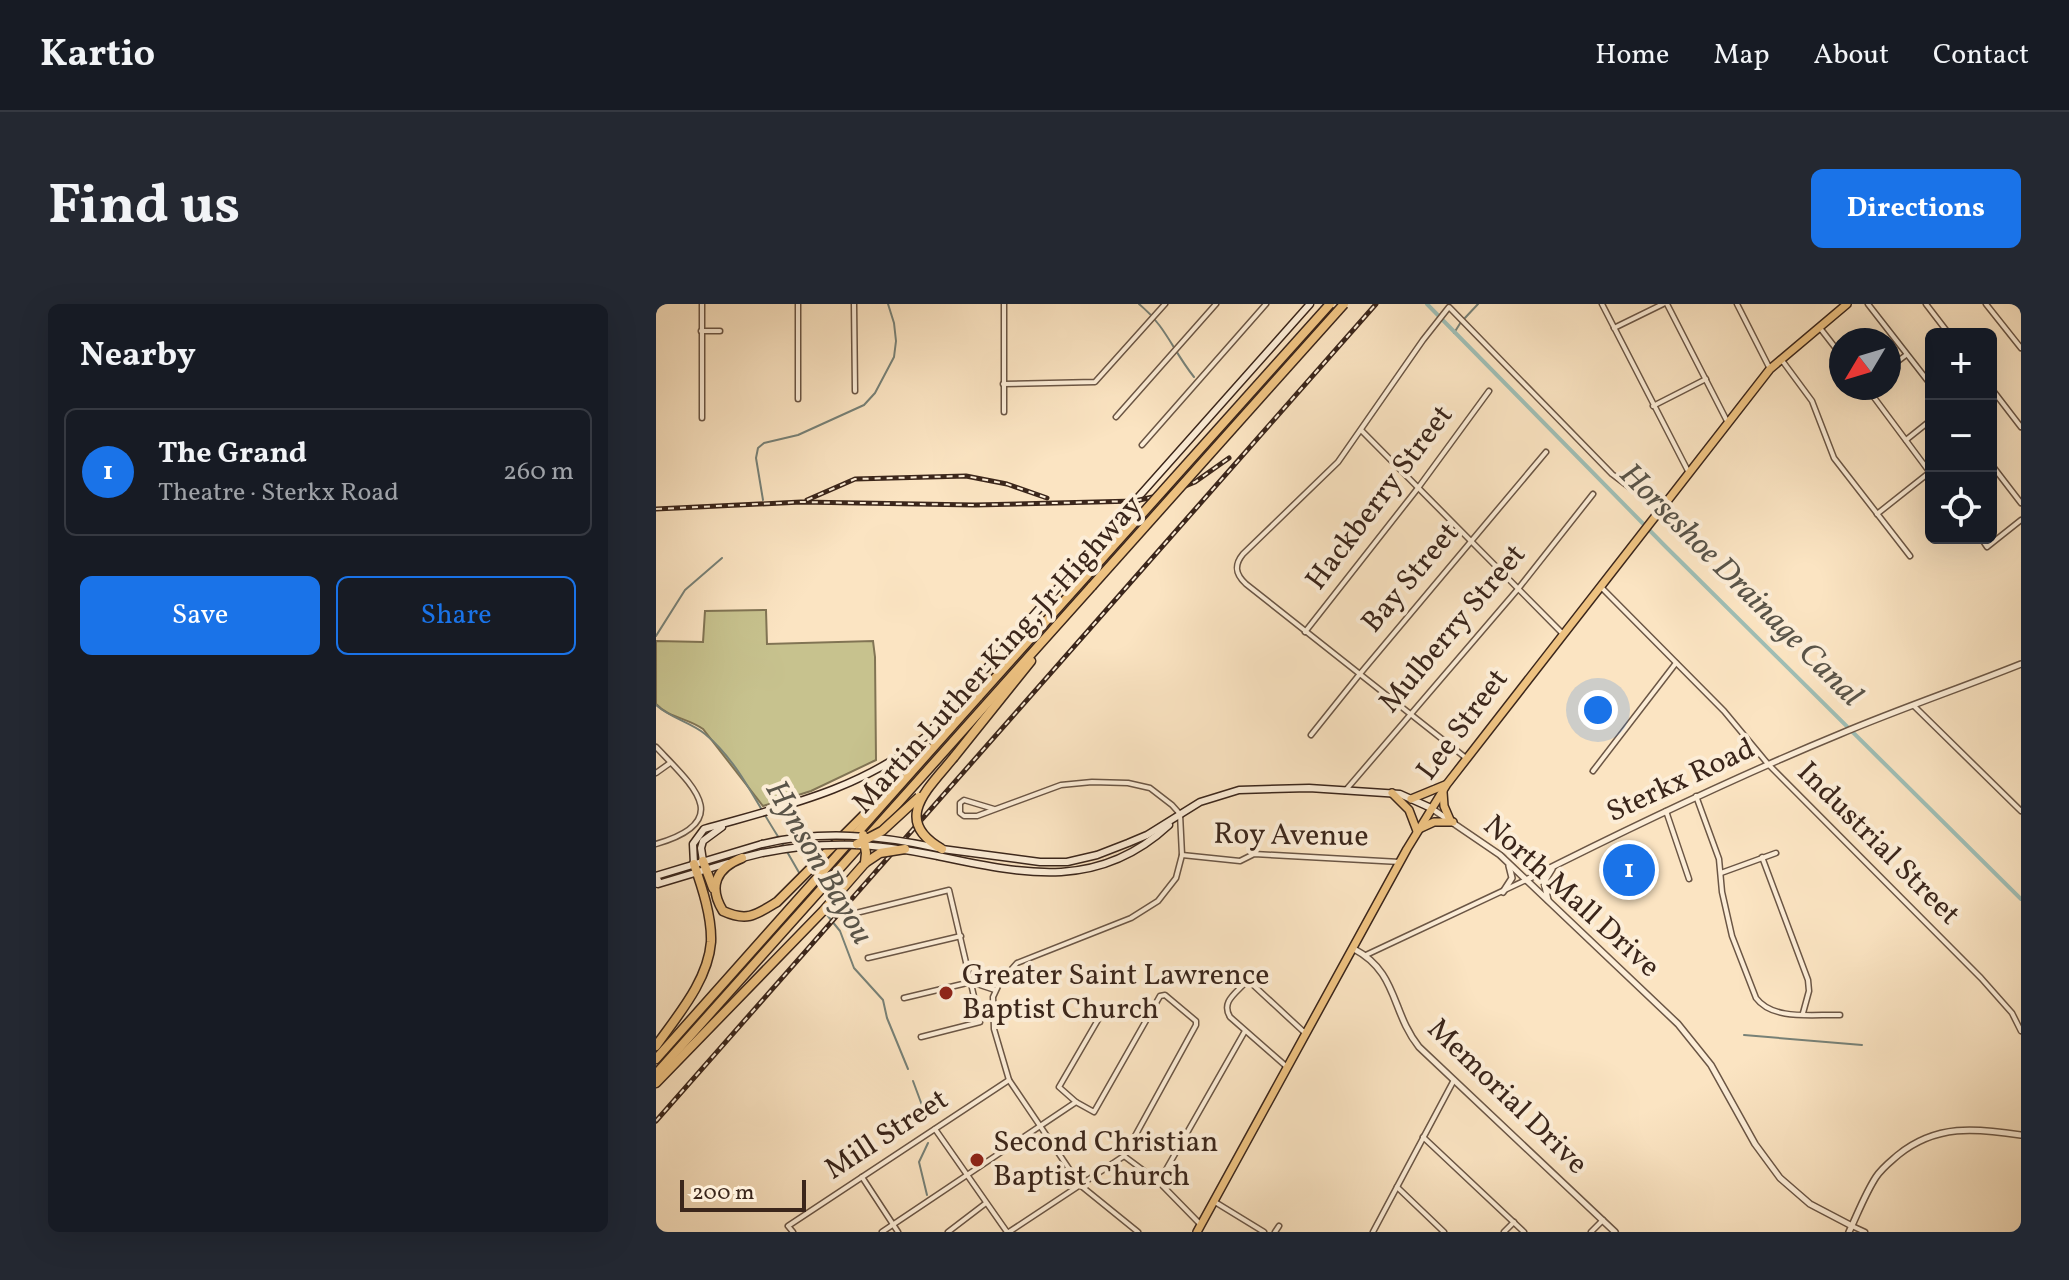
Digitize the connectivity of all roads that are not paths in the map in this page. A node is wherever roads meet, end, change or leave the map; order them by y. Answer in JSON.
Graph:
{"nodes":[{"id":1,"x":702,"y":304,"type":"edge"},
{"id":2,"x":798,"y":304,"type":"edge"},
{"id":3,"x":854,"y":304,"type":"edge"},
{"id":4,"x":1004,"y":304,"type":"edge"},
{"id":5,"x":1165,"y":304,"type":"edge"},
{"id":6,"x":1216,"y":304,"type":"edge"},
{"id":7,"x":1266,"y":304,"type":"edge"},
{"id":8,"x":1310,"y":304,"type":"edge"},
{"id":9,"x":1330,"y":304,"type":"edge"},
{"id":10,"x":1344,"y":304,"type":"edge"},
{"id":11,"x":1602,"y":304,"type":"edge"},
{"id":12,"x":1665,"y":304,"type":"edge"},
{"id":13,"x":1737,"y":304,"type":"edge"},
{"id":14,"x":1847,"y":304,"type":"edge"},
{"id":15,"x":1868,"y":304,"type":"edge"},
{"id":16,"x":1926,"y":304,"type":"edge"},
{"id":17,"x":1986,"y":304,"type":"edge"},
{"id":18,"x":1449,"y":307,"type":"edge"},
{"id":19,"x":1819,"y":326,"type":"junction"},
{"id":20,"x":1614,"y":328,"type":"junction"},
{"id":21,"x":1944,"y":328,"type":"edge"},
{"id":22,"x":701,"y":331,"type":"junction"},
{"id":23,"x":720,"y":331,"type":"dead end"},
{"id":24,"x":1829,"y":339,"type":"edge"},
{"id":25,"x":2021,"y":348,"type":"edge"},
{"id":26,"x":1907,"y":355,"type":"junction"},
{"id":27,"x":1780,"y":358,"type":"junction"},
{"id":28,"x":1901,"y":359,"type":"edge"},
{"id":29,"x":1770,"y":369,"type":"junction"},
{"id":30,"x":1925,"y":378,"type":"edge"},
{"id":31,"x":1706,"y":379,"type":"junction"},
{"id":32,"x":1003,"y":384,"type":"junction"},
{"id":33,"x":855,"y":391,"type":"dead end"},
{"id":34,"x":1489,"y":391,"type":"dead end"},
{"id":35,"x":1997,"y":396,"type":"edge"},
{"id":36,"x":798,"y":399,"type":"dead end"},
{"id":37,"x":1876,"y":400,"type":"edge"},
{"id":38,"x":1653,"y":406,"type":"junction"},
{"id":39,"x":1004,"y":412,"type":"dead end"},
{"id":40,"x":1116,"y":417,"type":"dead end"},
{"id":41,"x":702,"y":418,"type":"dead end"},
{"id":42,"x":1728,"y":423,"type":"junction"},
{"id":43,"x":1925,"y":425,"type":"edge"},
{"id":44,"x":2021,"y":427,"type":"edge"},
{"id":45,"x":1361,"y":430,"type":"junction"},
{"id":46,"x":1906,"y":440,"type":"junction"},
{"id":47,"x":1142,"y":445,"type":"dead end"},
{"id":48,"x":1546,"y":452,"type":"dead end"},
{"id":49,"x":1929,"y":472,"type":"edge"},
{"id":50,"x":1997,"y":472,"type":"edge"},
{"id":51,"x":1689,"y":473,"type":"junction"},
{"id":52,"x":1925,"y":477,"type":"edge"},
{"id":53,"x":1418,"y":488,"type":"junction"},
{"id":54,"x":1593,"y":494,"type":"dead end"},
{"id":55,"x":1667,"y":502,"type":"junction"},
{"id":56,"x":2021,"y":503,"type":"edge"},
{"id":57,"x":1877,"y":514,"type":"junction"},
{"id":58,"x":2021,"y":520,"type":"edge"},
{"id":59,"x":1997,"y":539,"type":"edge"},
{"id":60,"x":1470,"y":541,"type":"junction"},
{"id":61,"x":1910,"y":556,"type":"dead end"},
{"id":62,"x":1600,"y":586,"type":"junction"},
{"id":63,"x":1518,"y":589,"type":"junction"},
{"id":64,"x":1083,"y":596,"type":"junction"},
{"id":65,"x":1305,"y":632,"type":"junction"},
{"id":66,"x":1563,"y":634,"type":"junction"},
{"id":67,"x":1676,"y":663,"type":"junction"},
{"id":68,"x":2021,"y":664,"type":"edge"},
{"id":69,"x":1359,"y":675,"type":"junction"},
{"id":70,"x":1914,"y":706,"type":"junction"},
{"id":71,"x":1410,"y":714,"type":"junction"},
{"id":72,"x":1311,"y":735,"type":"dead end"},
{"id":73,"x":942,"y":738,"type":"junction"},
{"id":74,"x":656,"y":747,"type":"edge"},
{"id":75,"x":1466,"y":758,"type":"junction"},
{"id":76,"x":671,"y":762,"type":"junction"},
{"id":77,"x":1768,"y":764,"type":"junction"},
{"id":78,"x":1593,"y":771,"type":"dead end"},
{"id":79,"x":656,"y":773,"type":"edge"},
{"id":80,"x":932,"y":783,"type":"junction"},
{"id":81,"x":1445,"y":787,"type":"junction"},
{"id":82,"x":1345,"y":791,"type":"junction"},
{"id":83,"x":1392,"y":793,"type":"junction"},
{"id":84,"x":1696,"y":796,"type":"junction"},
{"id":85,"x":1411,"y":799,"type":"junction"},
{"id":86,"x":1431,"y":808,"type":"junction"},
{"id":87,"x":994,"y":809,"type":"junction"},
{"id":88,"x":1666,"y":811,"type":"junction"},
{"id":89,"x":2021,"y":811,"type":"edge"},
{"id":90,"x":1180,"y":814,"type":"junction"},
{"id":91,"x":1452,"y":821,"type":"junction"},
{"id":92,"x":1418,"y":830,"type":"junction"},
{"id":93,"x":864,"y":840,"type":"junction"},
{"id":94,"x":656,"y":844,"type":"edge"},
{"id":95,"x":905,"y":849,"type":"junction"},
{"id":96,"x":940,"y":852,"type":"junction"},
{"id":97,"x":1776,"y":853,"type":"dead end"},
{"id":98,"x":1182,"y":855,"type":"junction"},
{"id":99,"x":1762,"y":857,"type":"junction"},
{"id":100,"x":742,"y":858,"type":"junction"},
{"id":101,"x":1400,"y":862,"type":"junction"},
{"id":102,"x":1507,"y":862,"type":"junction"},
{"id":103,"x":865,"y":863,"type":"junction"},
{"id":104,"x":1554,"y":866,"type":"junction"},
{"id":105,"x":700,"y":867,"type":"junction"},
{"id":106,"x":1721,"y":873,"type":"junction"},
{"id":107,"x":1689,"y":879,"type":"dead end"},
{"id":108,"x":1526,"y":880,"type":"junction"},
{"id":109,"x":657,"y":881,"type":"edge"},
{"id":110,"x":816,"y":888,"type":"junction"},
{"id":111,"x":1503,"y":892,"type":"junction"},
{"id":112,"x":714,"y":893,"type":"junction"},
{"id":113,"x":1548,"y":901,"type":"junction"},
{"id":114,"x":802,"y":904,"type":"junction"},
{"id":115,"x":856,"y":913,"type":"dead end"},
{"id":116,"x":961,"y":936,"type":"junction"},
{"id":117,"x":1354,"y":949,"type":"junction"},
{"id":118,"x":1366,"y":955,"type":"junction"},
{"id":119,"x":868,"y":958,"type":"dead end"},
{"id":120,"x":971,"y":982,"type":"junction"},
{"id":121,"x":995,"y":990,"type":"junction"},
{"id":122,"x":904,"y":998,"type":"dead end"},
{"id":123,"x":1102,"y":1013,"type":"dead end"},
{"id":124,"x":1803,"y":1013,"type":"junction"},
{"id":125,"x":1840,"y":1015,"type":"dead end"},
{"id":126,"x":1245,"y":1030,"type":"junction"},
{"id":127,"x":2021,"y":1031,"type":"edge"},
{"id":128,"x":1307,"y":1035,"type":"junction"},
{"id":129,"x":921,"y":1037,"type":"dead end"},
{"id":130,"x":656,"y":1046,"type":"edge"},
{"id":131,"x":656,"y":1059,"type":"edge"},
{"id":132,"x":1287,"y":1067,"type":"junction"},
{"id":133,"x":656,"y":1074,"type":"edge"},
{"id":134,"x":1009,"y":1080,"type":"junction"},
{"id":135,"x":1454,"y":1080,"type":"junction"},
{"id":136,"x":656,"y":1083,"type":"edge"},
{"id":137,"x":1076,"y":1102,"type":"junction"},
{"id":138,"x":1040,"y":1127,"type":"junction"},
{"id":139,"x":935,"y":1129,"type":"junction"},
{"id":140,"x":2021,"y":1135,"type":"edge"},
{"id":141,"x":1423,"y":1137,"type":"junction"},
{"id":142,"x":1124,"y":1156,"type":"junction"},
{"id":143,"x":967,"y":1176,"type":"junction"},
{"id":144,"x":862,"y":1177,"type":"junction"},
{"id":145,"x":1159,"y":1182,"type":"junction"},
{"id":146,"x":1080,"y":1185,"type":"junction"},
{"id":147,"x":1397,"y":1187,"type":"junction"},
{"id":148,"x":1212,"y":1201,"type":"junction"},
{"id":149,"x":986,"y":1203,"type":"junction"},
{"id":150,"x":1603,"y":1220,"type":"junction"},
{"id":151,"x":1514,"y":1222,"type":"junction"},
{"id":152,"x":893,"y":1225,"type":"junction"},
{"id":153,"x":1279,"y":1226,"type":"dead end"},
{"id":154,"x":1199,"y":1228,"type":"edge"},
{"id":155,"x":1850,"y":1229,"type":"edge"},
{"id":156,"x":1136,"y":1231,"type":"edge"},
{"id":157,"x":793,"y":1232,"type":"edge"},
{"id":158,"x":882,"y":1232,"type":"edge"},
{"id":159,"x":898,"y":1232,"type":"edge"},
{"id":160,"x":948,"y":1232,"type":"edge"},
{"id":161,"x":1008,"y":1232,"type":"edge"},
{"id":162,"x":1264,"y":1232,"type":"edge"},
{"id":163,"x":1275,"y":1232,"type":"edge"},
{"id":164,"x":1373,"y":1232,"type":"edge"},
{"id":165,"x":1444,"y":1232,"type":"edge"},
{"id":166,"x":1504,"y":1232,"type":"edge"},
{"id":167,"x":1524,"y":1232,"type":"edge"},
{"id":168,"x":1591,"y":1232,"type":"edge"},
{"id":169,"x":1615,"y":1232,"type":"edge"},
{"id":170,"x":1865,"y":1232,"type":"edge"}],
"edges":[{"from":1,"to":22,"type":"street"},
{"from":2,"to":36,"type":"street"},
{"from":3,"to":33,"type":"street"},
{"from":4,"to":32,"type":"street"},
{"from":5,"to":32,"type":"street"},
{"from":6,"to":40,"type":"street"},
{"from":7,"to":47,"type":"street"},
{"from":8,"to":105,"type":"main road"},
{"from":9,"to":73,"type":"highway","name":"Martin Luther King, Jr Highway","bridge":true},
{"from":10,"to":64,"type":"highway","name":"Martin Luther King, Jr Highway","bridge":true},
{"from":11,"to":20,"type":"street"},
{"from":12,"to":20,"type":"street"},
{"from":12,"to":31,"type":"street"},
{"from":13,"to":29,"type":"street"},
{"from":14,"to":19,"type":"main road","name":"Lee Street"},
{"from":15,"to":26,"type":"street"},
{"from":16,"to":21,"type":"street"},
{"from":17,"to":25,"type":"street"},
{"from":18,"to":45,"type":"street"},
{"from":18,"to":55,"type":"street"},
{"from":19,"to":24,"type":"street"},
{"from":19,"to":27,"type":"main road","name":"Lee Street"},
{"from":20,"to":38,"type":"street"},
{"from":22,"to":23,"type":"street"},
{"from":22,"to":41,"type":"street"},
{"from":26,"to":28,"type":"street"},
{"from":26,"to":30,"type":"street"},
{"from":27,"to":29,"type":"main road","name":"Lee Street"},
{"from":27,"to":57,"type":"street"},
{"from":29,"to":42,"type":"main road","name":"Lee Street"},
{"from":31,"to":38,"type":"street"},
{"from":31,"to":42,"type":"street"},
{"from":32,"to":39,"type":"street"},
{"from":34,"to":53,"type":"street","name":"Hackberry Street"},
{"from":35,"to":44,"type":"street"},
{"from":37,"to":46,"type":"street"},
{"from":38,"to":51,"type":"street"},
{"from":42,"to":51,"type":"main road","name":"Lee Street"},
{"from":43,"to":46,"type":"street"},
{"from":45,"to":53,"type":"street"},
{"from":45,"to":65,"type":"street"},
{"from":46,"to":49,"type":"street"},
{"from":48,"to":60,"type":"street","name":"Bay Street"},
{"from":50,"to":56,"type":"street"},
{"from":51,"to":55,"type":"main road","name":"Lee Street"},
{"from":52,"to":57,"type":"street"},
{"from":53,"to":60,"type":"street"},
{"from":53,"to":65,"type":"street","name":"Hackberry Street"},
{"from":54,"to":63,"type":"street","name":"Mulberry Street"},
{"from":55,"to":62,"type":"main road","name":"Lee Street"},
{"from":57,"to":61,"type":"street"},
{"from":58,"to":59,"type":"street"},
{"from":60,"to":63,"type":"street"},
{"from":60,"to":69,"type":"street","name":"Bay Street"},
{"from":62,"to":66,"type":"main road","name":"Lee Street"},
{"from":62,"to":67,"type":"street","name":"Industrial Street"},
{"from":63,"to":66,"type":"street"},
{"from":63,"to":71,"type":"street","name":"Mulberry Street"},
{"from":64,"to":80,"type":"highway","bridge":true},
{"from":64,"to":110,"type":"highway","name":"Martin Luther King, Jr Highway"},
{"from":65,"to":69,"type":"street"},
{"from":66,"to":75,"type":"main road","name":"Lee Street"},
{"from":67,"to":77,"type":"street","name":"Industrial Street"},
{"from":67,"to":78,"type":"street"},
{"from":68,"to":70,"type":"street","name":"Sterkx Road"},
{"from":69,"to":71,"type":"street"},
{"from":69,"to":72,"type":"street","name":"Bay Street"},
{"from":70,"to":77,"type":"street","name":"Sterkx Road"},
{"from":70,"to":89,"type":"street"},
{"from":71,"to":75,"type":"street"},
{"from":71,"to":82,"type":"street","name":"Mulberry Street"},
{"from":73,"to":110,"type":"highway","name":"Martin Luther King, Jr Highway"},
{"from":73,"to":112,"type":"highway"},
{"from":74,"to":76,"type":"street"},
{"from":75,"to":81,"type":"main road","name":"Lee Street"},
{"from":76,"to":79,"type":"street"},
{"from":76,"to":94,"type":"street"},
{"from":77,"to":84,"type":"street","name":"Sterkx Road"},
{"from":77,"to":127,"type":"street","name":"Industrial Street"},
{"from":80,"to":93,"type":"highway","bridge":true},
{"from":80,"to":96,"type":"highway","bridge":true},
{"from":81,"to":85,"type":"main road"},
{"from":81,"to":86,"type":"main road","name":"Lee Street"},
{"from":81,"to":91,"type":"main road"},
{"from":82,"to":83,"type":"main road"},
{"from":82,"to":90,"type":"main road"},
{"from":83,"to":85,"type":"main road"},
{"from":83,"to":92,"type":"main road"},
{"from":84,"to":88,"type":"street","name":"Sterkx Road"},
{"from":84,"to":106,"type":"street"},
{"from":85,"to":86,"type":"main road"},
{"from":86,"to":91,"type":"street","name":"North Mall Drive"},
{"from":86,"to":92,"type":"main road","name":"Lee Street"},
{"from":87,"to":87,"type":"street"},
{"from":87,"to":90,"type":"street"},
{"from":88,"to":104,"type":"street","name":"Sterkx Road"},
{"from":88,"to":107,"type":"street"},
{"from":90,"to":96,"type":"main road"},
{"from":90,"to":96,"type":"main road"},
{"from":90,"to":98,"type":"street"},
{"from":91,"to":92,"type":"main road"},
{"from":91,"to":102,"type":"street","name":"North Mall Drive"},
{"from":92,"to":101,"type":"main road","name":"Lee Street"},
{"from":93,"to":95,"type":"main road","bridge":true},
{"from":93,"to":96,"type":"main road","bridge":true},
{"from":93,"to":100,"type":"main road","bridge":true},
{"from":93,"to":103,"type":"highway","bridge":true},
{"from":93,"to":105,"type":"main road","bridge":true},
{"from":95,"to":96,"type":"main road","bridge":true},
{"from":95,"to":103,"type":"highway","bridge":true},
{"from":97,"to":99,"type":"street"},
{"from":98,"to":101,"type":"street","name":"Roy Avenue"},
{"from":98,"to":121,"type":"street"},
{"from":99,"to":106,"type":"street"},
{"from":99,"to":124,"type":"street"},
{"from":100,"to":105,"type":"main road"},
{"from":100,"to":112,"type":"highway"},
{"from":101,"to":117,"type":"main road","name":"Lee Street"},
{"from":102,"to":108,"type":"street","name":"North Mall Drive"},
{"from":102,"to":111,"type":"street"},
{"from":103,"to":136,"type":"highway"},
{"from":104,"to":108,"type":"street","name":"Sterkx Road"},
{"from":104,"to":113,"type":"street"},
{"from":105,"to":109,"type":"main road"},
{"from":105,"to":112,"type":"highway"},
{"from":105,"to":130,"type":"highway"},
{"from":106,"to":124,"type":"street"},
{"from":108,"to":111,"type":"street","name":"Sterkx Road"},
{"from":108,"to":113,"type":"street","name":"North Mall Drive"},
{"from":110,"to":114,"type":"highway","name":"Martin Luther King, Jr Highway"},
{"from":111,"to":118,"type":"street","name":"Sterkx Road"},
{"from":113,"to":155,"type":"street","name":"North Mall Drive"},
{"from":114,"to":131,"type":"highway","name":"Martin Luther King, Jr Highway"},
{"from":114,"to":133,"type":"highway","name":"Martin Luther King, Jr Highway"},
{"from":115,"to":116,"type":"street"},
{"from":116,"to":119,"type":"street"},
{"from":116,"to":120,"type":"street"},
{"from":117,"to":118,"type":"street","name":"Memorial Drive"},
{"from":117,"to":128,"type":"main road","name":"Lee Street"},
{"from":118,"to":135,"type":"street","name":"Memorial Drive"},
{"from":120,"to":121,"type":"street"},
{"from":120,"to":122,"type":"street"},
{"from":120,"to":129,"type":"street"},
{"from":121,"to":134,"type":"street"},
{"from":123,"to":137,"type":"street"},
{"from":124,"to":125,"type":"street"},
{"from":126,"to":128,"type":"street"},
{"from":126,"to":132,"type":"street"},
{"from":126,"to":145,"type":"street"},
{"from":128,"to":132,"type":"main road","name":"Lee Street"},
{"from":132,"to":148,"type":"main road","name":"Lee Street"},
{"from":134,"to":138,"type":"street"},
{"from":134,"to":139,"type":"street","name":"Mill Street"},
{"from":135,"to":141,"type":"street"},
{"from":135,"to":150,"type":"street","name":"Memorial Drive"},
{"from":137,"to":138,"type":"street"},
{"from":137,"to":142,"type":"street"},
{"from":138,"to":143,"type":"street"},
{"from":138,"to":146,"type":"street"},
{"from":139,"to":143,"type":"street"},
{"from":139,"to":144,"type":"street","name":"Mill Street"},
{"from":140,"to":155,"type":"street"},
{"from":141,"to":147,"type":"street"},
{"from":141,"to":151,"type":"street"},
{"from":142,"to":145,"type":"street"},
{"from":142,"to":146,"type":"street"},
{"from":143,"to":149,"type":"street"},
{"from":143,"to":152,"type":"street"},
{"from":144,"to":152,"type":"street"},
{"from":144,"to":157,"type":"street","name":"Mill Street"},
{"from":145,"to":154,"type":"street"},
{"from":146,"to":156,"type":"street"},
{"from":146,"to":161,"type":"street"},
{"from":147,"to":164,"type":"street"},
{"from":147,"to":165,"type":"street"},
{"from":148,"to":154,"type":"main road","name":"Lee Street"},
{"from":148,"to":162,"type":"street"},
{"from":149,"to":160,"type":"street"},
{"from":149,"to":161,"type":"street"},
{"from":150,"to":168,"type":"street"},
{"from":150,"to":169,"type":"street","name":"Memorial Drive"},
{"from":151,"to":166,"type":"street"},
{"from":151,"to":167,"type":"street"},
{"from":152,"to":158,"type":"street"},
{"from":152,"to":159,"type":"street"},
{"from":153,"to":163,"type":"street"},
{"from":155,"to":170,"type":"street","name":"North Mall Drive"}]}
